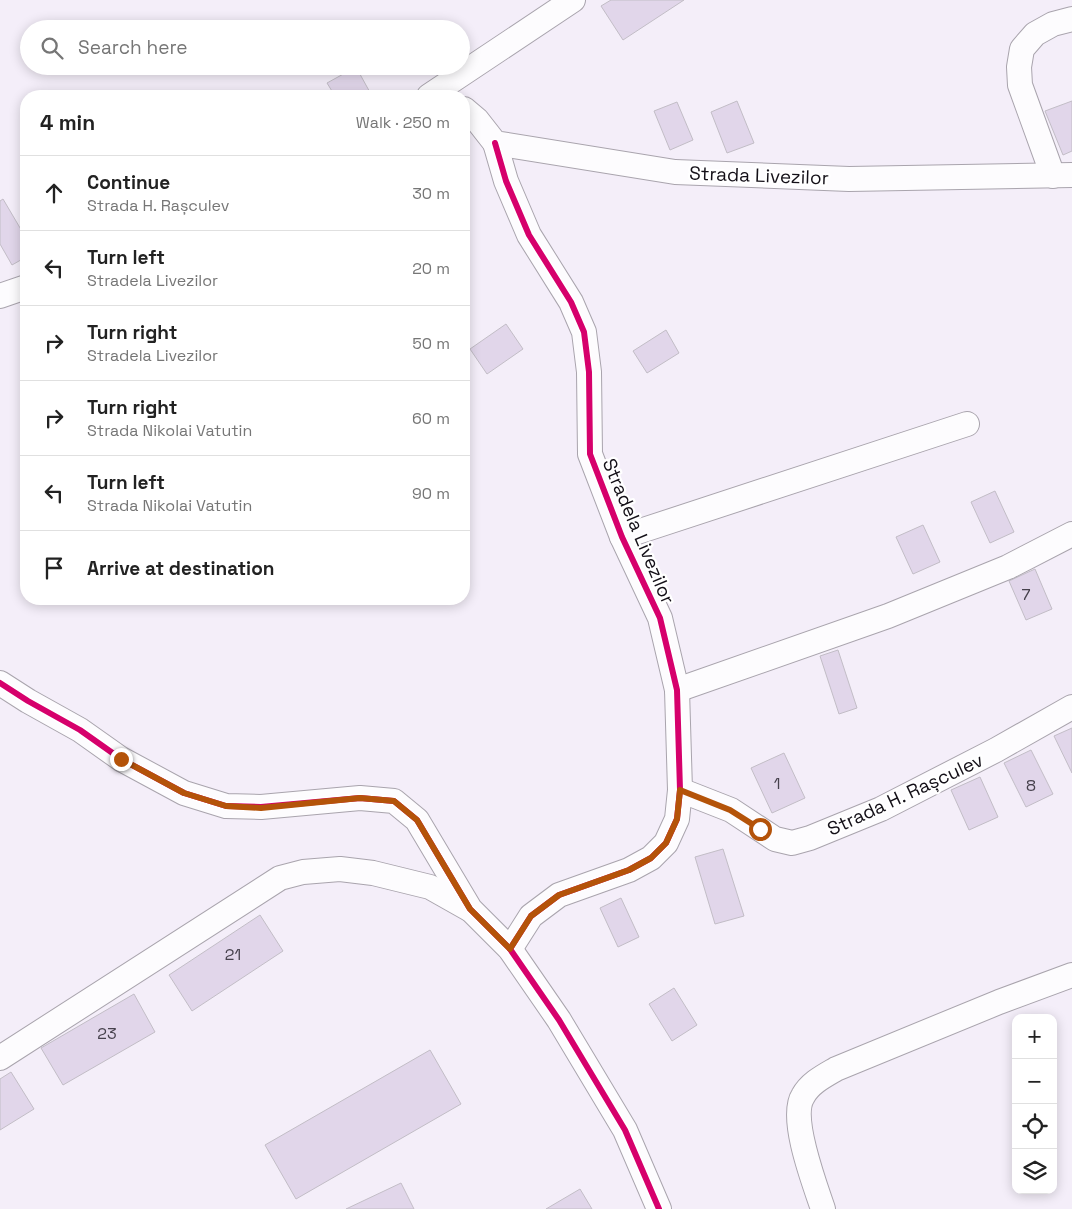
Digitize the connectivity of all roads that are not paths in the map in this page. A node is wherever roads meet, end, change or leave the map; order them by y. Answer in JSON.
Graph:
{"nodes":[{"id":1,"x":573,"y":0,"type":"edge"},
{"id":2,"x":1072,"y":19,"type":"edge"},
{"id":3,"x":470,"y":70,"type":"edge"},
{"id":4,"x":462,"y":75,"type":"edge"},
{"id":5,"x":440,"y":90,"type":"edge"},
{"id":6,"x":470,"y":114,"type":"edge"},
{"id":7,"x":495,"y":144,"type":"junction"},
{"id":8,"x":1062,"y":176,"type":"edge"},
{"id":9,"x":20,"y":289,"type":"edge"},
{"id":10,"x":0,"y":296,"type":"edge"},
{"id":11,"x":967,"y":424,"type":"dead end"},
{"id":12,"x":1072,"y":534,"type":"edge"},
{"id":13,"x":622,"y":537,"type":"junction"},
{"id":14,"x":0,"y":683,"type":"edge"},
{"id":15,"x":677,"y":690,"type":"junction"},
{"id":16,"x":1072,"y":708,"type":"edge"},
{"id":17,"x":680,"y":790,"type":"junction"},
{"id":18,"x":470,"y":909,"type":"junction"},
{"id":19,"x":510,"y":949,"type":"junction"},
{"id":20,"x":1072,"y":975,"type":"edge"},
{"id":21,"x":0,"y":1058,"type":"edge"},
{"id":22,"x":659,"y":1209,"type":"edge"},
{"id":23,"x":823,"y":1209,"type":"edge"}],
"edges":[{"from":1,"to":3,"type":"street"},
{"from":2,"to":8,"type":"street"},
{"from":4,"to":5,"type":"street"},
{"from":6,"to":7,"type":"street"},
{"from":7,"to":8,"type":"street","name":"Strada Livezilor"},
{"from":7,"to":13,"type":"street","name":"Stradela Livezilor"},
{"from":9,"to":10,"type":"street"},
{"from":11,"to":13,"type":"street","name":"Stradela Livezilor"},
{"from":12,"to":15,"type":"street"},
{"from":13,"to":15,"type":"street","name":"Stradela Livezilor"},
{"from":14,"to":18,"type":"street"},
{"from":15,"to":17,"type":"street","name":"Stradela Livezilor"},
{"from":16,"to":17,"type":"street","name":"Strada H. Rașculev"},
{"from":17,"to":19,"type":"street","name":"Stradela Livezilor"},
{"from":18,"to":19,"type":"street"},
{"from":18,"to":21,"type":"street"},
{"from":19,"to":22,"type":"street"},
{"from":20,"to":23,"type":"street"}]}
